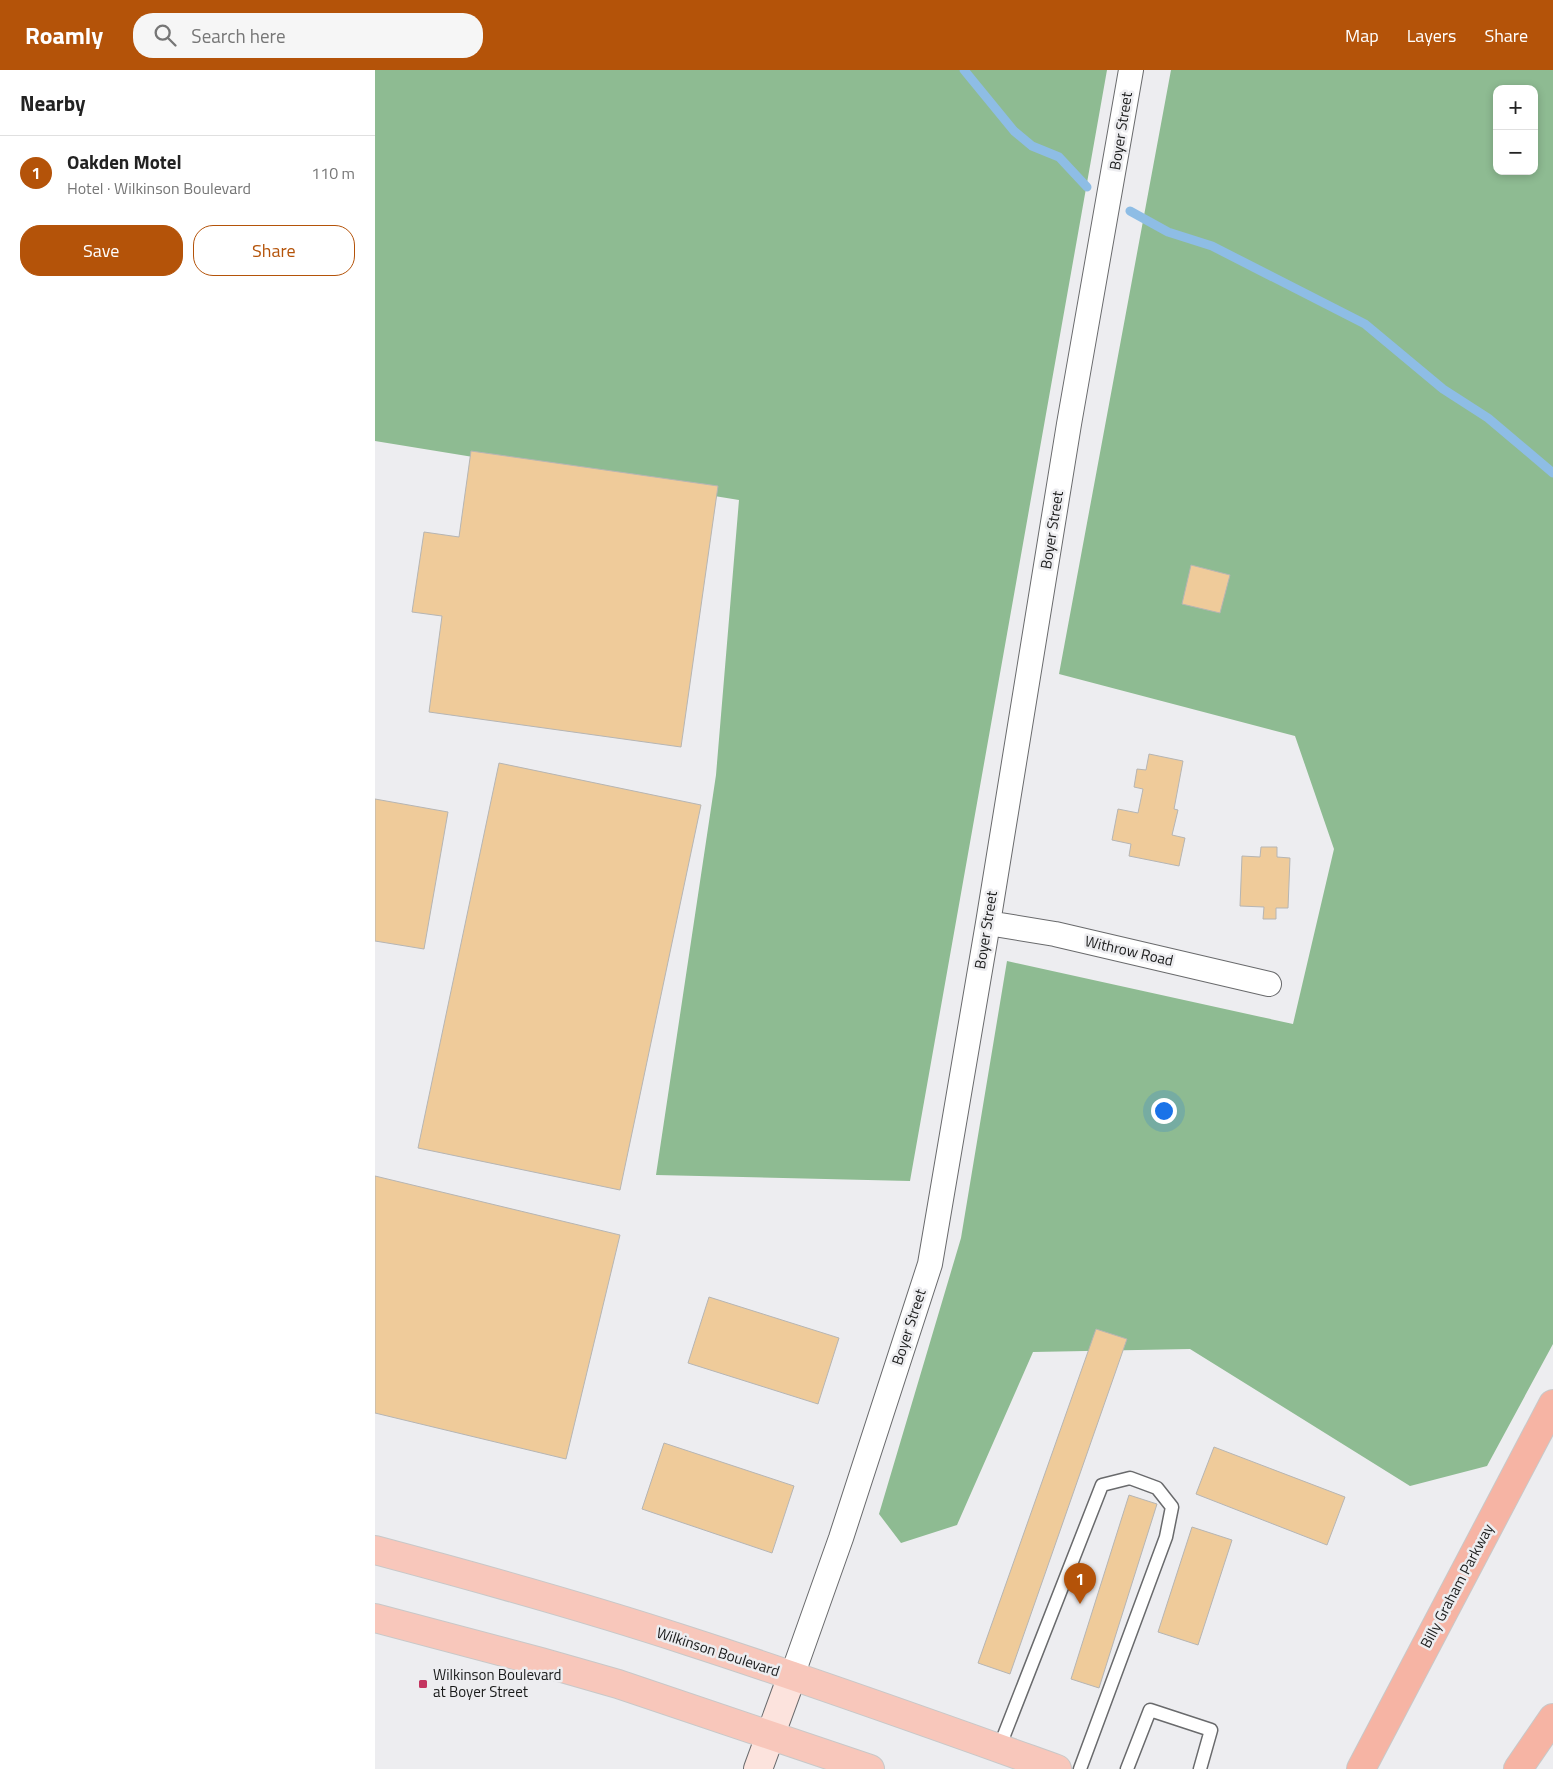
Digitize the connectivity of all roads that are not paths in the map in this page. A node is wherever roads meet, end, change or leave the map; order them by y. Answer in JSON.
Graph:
{"nodes":[{"id":1,"x":1131,"y":70,"type":"edge"},
{"id":2,"x":987,"y":923,"type":"junction"},
{"id":3,"x":1269,"y":984,"type":"dead end"},
{"id":4,"x":1553,"y":1404,"type":"edge"},
{"id":5,"x":375,"y":1550,"type":"edge"},
{"id":6,"x":375,"y":1618,"type":"edge"},
{"id":7,"x":792,"y":1676,"type":"junction"},
{"id":8,"x":1553,"y":1718,"type":"edge"},
{"id":9,"x":770,"y":1736,"type":"junction"},
{"id":10,"x":999,"y":1748,"type":"junction"},
{"id":11,"x":759,"y":1769,"type":"edge"},
{"id":12,"x":870,"y":1769,"type":"edge"},
{"id":13,"x":1057,"y":1769,"type":"edge"},
{"id":14,"x":1080,"y":1769,"type":"edge"},
{"id":15,"x":1127,"y":1769,"type":"edge"},
{"id":16,"x":1200,"y":1769,"type":"edge"},
{"id":17,"x":1361,"y":1769,"type":"edge"},
{"id":18,"x":1518,"y":1769,"type":"edge"}],
"edges":[{"from":1,"to":2,"type":"street","name":"Boyer Street"},
{"from":2,"to":3,"type":"street","name":"Withrow Road"},
{"from":2,"to":7,"type":"street","name":"Boyer Street"},
{"from":4,"to":17,"type":"highway","name":"Billy Graham Parkway"},
{"from":5,"to":7,"type":"main road","name":"Wilkinson Boulevard"},
{"from":6,"to":9,"type":"main road"},
{"from":7,"to":9,"type":"main road","name":"Boyer Street"},
{"from":7,"to":10,"type":"main road","name":"Wilkinson Boulevard"},
{"from":8,"to":18,"type":"highway"},
{"from":9,"to":11,"type":"main road","name":"Boyer Street"},
{"from":9,"to":12,"type":"main road"},
{"from":10,"to":13,"type":"main road","name":"Wilkinson Boulevard"},
{"from":10,"to":14,"type":"lane"},
{"from":15,"to":16,"type":"lane"}]}
